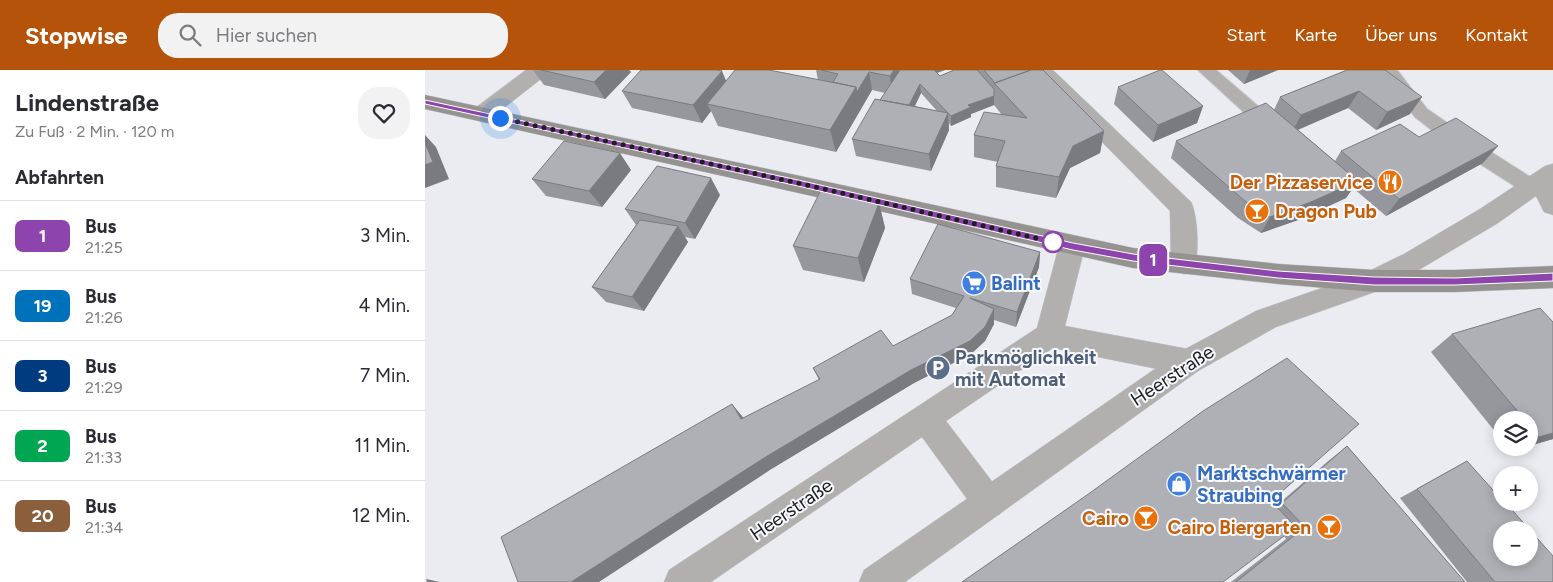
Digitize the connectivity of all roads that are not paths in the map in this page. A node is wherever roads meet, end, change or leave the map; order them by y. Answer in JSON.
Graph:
{"nodes":[{"id":1,"x":539,"y":70,"type":"edge"},
{"id":2,"x":1041,"y":70,"type":"edge"},
{"id":3,"x":1206,"y":70,"type":"edge"},
{"id":4,"x":1389,"y":70,"type":"edge"},
{"id":5,"x":425,"y":102,"type":"edge"},
{"id":6,"x":1253,"y":111,"type":"edge"},
{"id":7,"x":482,"y":114,"type":"junction"},
{"id":8,"x":1542,"y":180,"type":"edge"},
{"id":9,"x":1553,"y":206,"type":"edge"},
{"id":10,"x":1073,"y":246,"type":"junction"},
{"id":11,"x":1183,"y":264,"type":"junction"},
{"id":12,"x":1553,"y":277,"type":"edge"},
{"id":13,"x":1374,"y":281,"type":"junction"},
{"id":14,"x":1049,"y":335,"type":"junction"},
{"id":15,"x":1188,"y":362,"type":"junction"},
{"id":16,"x":926,"y":419,"type":"junction"},
{"id":17,"x":989,"y":503,"type":"junction"},
{"id":18,"x":681,"y":582,"type":"edge"},
{"id":19,"x":876,"y":582,"type":"edge"}],
"edges":[{"from":1,"to":7,"type":"street"},
{"from":2,"to":11,"type":"street"},
{"from":3,"to":6,"type":"lane"},
{"from":4,"to":8,"type":"lane"},
{"from":5,"to":7,"type":"main road"},
{"from":7,"to":10,"type":"main road"},
{"from":8,"to":9,"type":"street"},
{"from":8,"to":13,"type":"street","name":"Heerstraße"},
{"from":10,"to":11,"type":"main road"},
{"from":10,"to":14,"type":"street"},
{"from":11,"to":13,"type":"main road"},
{"from":12,"to":13,"type":"main road"},
{"from":13,"to":15,"type":"street","name":"Heerstraße"},
{"from":14,"to":15,"type":"street"},
{"from":14,"to":16,"type":"street","name":"Heerstraße"},
{"from":15,"to":17,"type":"street","name":"Heerstraße"},
{"from":16,"to":17,"type":"street"},
{"from":16,"to":18,"type":"street","name":"Heerstraße"},
{"from":17,"to":19,"type":"street","name":"Heerstraße"}]}
